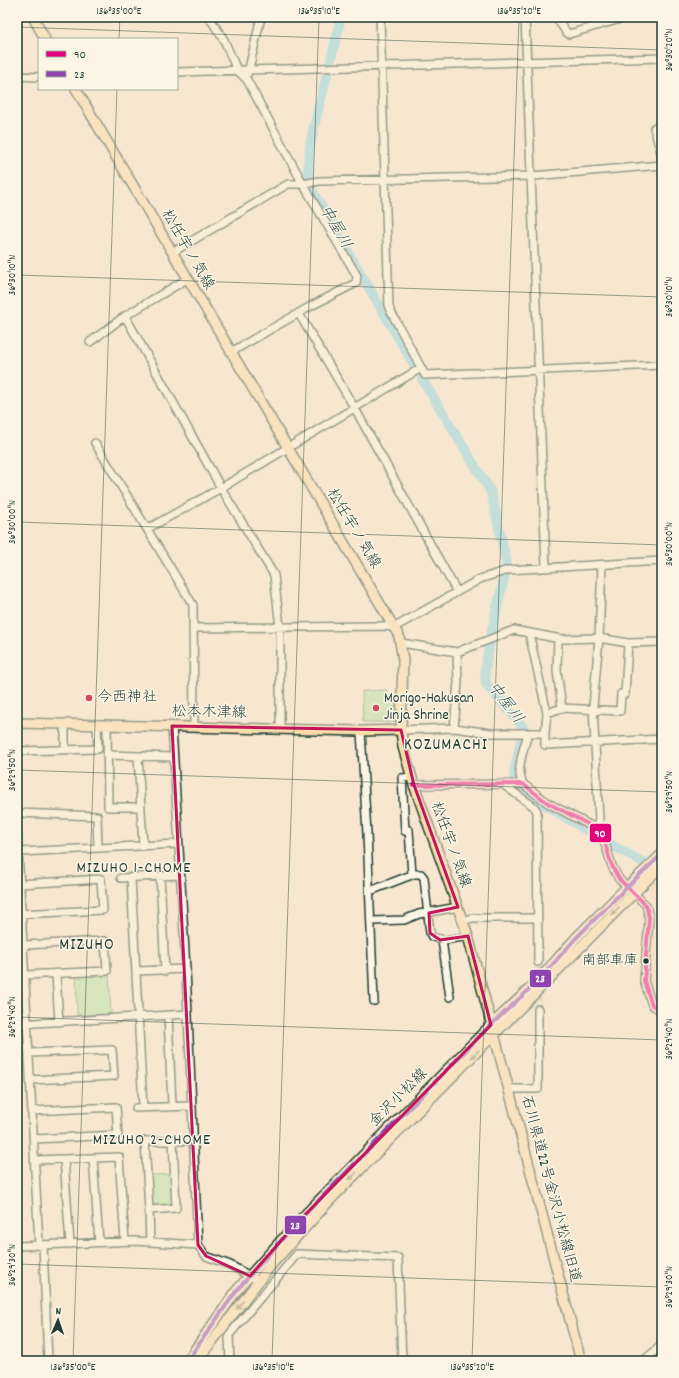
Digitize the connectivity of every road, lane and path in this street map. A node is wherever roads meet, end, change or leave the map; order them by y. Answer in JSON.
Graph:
{"nodes":[{"id":1,"x":33,"y":17,"type":"edge"},
{"id":2,"x":209,"y":17,"type":"edge"},
{"id":3,"x":261,"y":17,"type":"edge"},
{"id":4,"x":380,"y":17,"type":"edge"},
{"id":5,"x":525,"y":17,"type":"edge"},
{"id":6,"x":556,"y":17,"type":"edge"},
{"id":7,"x":627,"y":17,"type":"edge"},
{"id":8,"x":44,"y":38,"type":"edge"},
{"id":9,"x":662,"y":58,"type":"edge"},
{"id":10,"x":527,"y":63,"type":"junction"},
{"id":11,"x":380,"y":66,"type":"junction"},
{"id":12,"x":237,"y":70,"type":"junction"},
{"id":13,"x":249,"y":70,"type":"junction"},
{"id":14,"x":178,"y":72,"type":"edge"},
{"id":15,"x":17,"y":76,"type":"edge"},
{"id":16,"x":38,"y":77,"type":"edge"},
{"id":17,"x":247,"y":80,"type":"junction"},
{"id":18,"x":77,"y":90,"type":"edge"},
{"id":19,"x":662,"y":125,"type":"edge"},
{"id":20,"x":662,"y":158,"type":"edge"},
{"id":21,"x":662,"y":165,"type":"edge"},
{"id":22,"x":532,"y":176,"type":"junction"},
{"id":23,"x":384,"y":181,"type":"junction"},
{"id":24,"x":307,"y":184,"type":"junction"},
{"id":25,"x":173,"y":252,"type":"junction"},
{"id":26,"x":187,"y":279,"type":"junction"},
{"id":27,"x":299,"y":314,"type":"junction"},
{"id":28,"x":125,"y":316,"type":"junction"},
{"id":29,"x":90,"y":342,"type":"dead end"},
{"id":30,"x":231,"y":352,"type":"junction"},
{"id":31,"x":662,"y":365,"type":"edge"},
{"id":32,"x":421,"y":368,"type":"junction"},
{"id":33,"x":540,"y":369,"type":"junction"},
{"id":34,"x":354,"y":408,"type":"junction"},
{"id":35,"x":95,"y":443,"type":"dead end"},
{"id":36,"x":288,"y":447,"type":"junction"},
{"id":37,"x":221,"y":488,"type":"junction"},
{"id":38,"x":147,"y":529,"type":"junction"},
{"id":39,"x":662,"y":561,"type":"edge"},
{"id":40,"x":602,"y":565,"type":"junction"},
{"id":41,"x":546,"y":567,"type":"junction"},
{"id":42,"x":457,"y":592,"type":"junction"},
{"id":43,"x":280,"y":627,"type":"junction"},
{"id":44,"x":395,"y":627,"type":"junction"},
{"id":45,"x":193,"y":628,"type":"junction"},
{"id":46,"x":529,"y":633,"type":"junction"},
{"id":47,"x":558,"y":638,"type":"junction"},
{"id":48,"x":599,"y":638,"type":"junction"},
{"id":49,"x":662,"y":642,"type":"edge"},
{"id":50,"x":401,"y":643,"type":"junction"},
{"id":51,"x":628,"y":643,"type":"junction"},
{"id":52,"x":457,"y":652,"type":"junction"},
{"id":53,"x":562,"y":708,"type":"junction"},
{"id":54,"x":594,"y":709,"type":"junction"},
{"id":55,"x":547,"y":713,"type":"junction"},
{"id":56,"x":17,"y":723,"type":"edge"},
{"id":57,"x":65,"y":724,"type":"junction"},
{"id":58,"x":97,"y":724,"type":"junction"},
{"id":59,"x":107,"y":724,"type":"junction"},
{"id":60,"x":172,"y":726,"type":"junction"},
{"id":61,"x":194,"y":726,"type":"junction"},
{"id":62,"x":280,"y":728,"type":"junction"},
{"id":63,"x":454,"y":728,"type":"junction"},
{"id":64,"x":401,"y":730,"type":"junction"},
{"id":65,"x":360,"y":731,"type":"junction"},
{"id":66,"x":524,"y":733,"type":"junction"},
{"id":67,"x":545,"y":734,"type":"junction"},
{"id":68,"x":662,"y":739,"type":"edge"},
{"id":69,"x":596,"y":742,"type":"junction"},
{"id":70,"x":65,"y":750,"type":"junction"},
{"id":71,"x":17,"y":751,"type":"edge"},
{"id":72,"x":107,"y":755,"type":"junction"},
{"id":73,"x":138,"y":756,"type":"junction"},
{"id":74,"x":173,"y":757,"type":"junction"},
{"id":75,"x":413,"y":781,"type":"junction"},
{"id":76,"x":519,"y":785,"type":"junction"},
{"id":77,"x":505,"y":786,"type":"junction"},
{"id":78,"x":141,"y":807,"type":"junction"},
{"id":79,"x":17,"y":813,"type":"edge"},
{"id":80,"x":597,"y":828,"type":"junction"},
{"id":81,"x":17,"y":832,"type":"edge"},
{"id":82,"x":178,"y":844,"type":"junction"},
{"id":83,"x":143,"y":846,"type":"junction"},
{"id":84,"x":98,"y":848,"type":"junction"},
{"id":85,"x":18,"y":852,"type":"junction"},
{"id":86,"x":662,"y":854,"type":"edge"},
{"id":87,"x":658,"y":863,"type":"edge"},
{"id":88,"x":650,"y":871,"type":"junction"},
{"id":89,"x":180,"y":875,"type":"junction"},
{"id":90,"x":160,"y":876,"type":"junction"},
{"id":91,"x":412,"y":876,"type":"junction"},
{"id":92,"x":121,"y":878,"type":"dead end"},
{"id":93,"x":131,"y":878,"type":"junction"},
{"id":94,"x":20,"y":884,"type":"junction"},
{"id":95,"x":627,"y":886,"type":"junction"},
{"id":96,"x":370,"y":891,"type":"junction"},
{"id":97,"x":634,"y":893,"type":"junction"},
{"id":98,"x":458,"y":907,"type":"junction"},
{"id":99,"x":429,"y":913,"type":"junction"},
{"id":100,"x":19,"y":914,"type":"edge"},
{"id":101,"x":537,"y":918,"type":"junction"},
{"id":102,"x":372,"y":921,"type":"junction"},
{"id":103,"x":463,"y":921,"type":"junction"},
{"id":104,"x":468,"y":936,"type":"junction"},
{"id":105,"x":442,"y":940,"type":"junction"},
{"id":106,"x":24,"y":945,"type":"junction"},
{"id":107,"x":538,"y":962,"type":"tunnel mouth"},
{"id":108,"x":186,"y":969,"type":"junction"},
{"id":109,"x":136,"y":971,"type":"junction"},
{"id":110,"x":165,"y":971,"type":"junction"},
{"id":111,"x":25,"y":975,"type":"junction"},
{"id":112,"x":56,"y":975,"type":"junction"},
{"id":113,"x":450,"y":997,"type":"dead end"},
{"id":114,"x":374,"y":1001,"type":"dead end"},
{"id":115,"x":538,"y":1009,"type":"tunnel mouth"},
{"id":116,"x":662,"y":1011,"type":"edge"},
{"id":117,"x":188,"y":1014,"type":"junction"},
{"id":118,"x":168,"y":1016,"type":"junction"},
{"id":119,"x":138,"y":1017,"type":"junction"},
{"id":120,"x":59,"y":1022,"type":"junction"},
{"id":121,"x":28,"y":1023,"type":"junction"},
{"id":122,"x":17,"y":1024,"type":"edge"},
{"id":123,"x":492,"y":1029,"type":"junction"},
{"id":124,"x":29,"y":1053,"type":"junction"},
{"id":125,"x":30,"y":1080,"type":"junction"},
{"id":126,"x":510,"y":1089,"type":"junction"},
{"id":127,"x":172,"y":1105,"type":"junction"},
{"id":128,"x":192,"y":1106,"type":"junction"},
{"id":129,"x":31,"y":1111,"type":"junction"},
{"id":130,"x":34,"y":1140,"type":"junction"},
{"id":131,"x":173,"y":1140,"type":"junction"},
{"id":132,"x":194,"y":1140,"type":"junction"},
{"id":133,"x":93,"y":1158,"type":"junction"},
{"id":134,"x":64,"y":1159,"type":"junction"},
{"id":135,"x":35,"y":1160,"type":"junction"},
{"id":136,"x":149,"y":1210,"type":"junction"},
{"id":137,"x":125,"y":1241,"type":"junction"},
{"id":138,"x":99,"y":1242,"type":"junction"},
{"id":139,"x":150,"y":1242,"type":"junction"},
{"id":140,"x":70,"y":1244,"type":"junction"},
{"id":141,"x":198,"y":1244,"type":"junction"},
{"id":142,"x":41,"y":1245,"type":"junction"},
{"id":143,"x":17,"y":1246,"type":"edge"},
{"id":144,"x":250,"y":1276,"type":"junction"},
{"id":145,"x":256,"y":1285,"type":"junction"},
{"id":146,"x":262,"y":1294,"type":"junction"},
{"id":147,"x":662,"y":1345,"type":"edge"},
{"id":148,"x":48,"y":1361,"type":"edge"},
{"id":149,"x":187,"y":1361,"type":"edge"},
{"id":150,"x":197,"y":1361,"type":"edge"},
{"id":151,"x":230,"y":1361,"type":"edge"},
{"id":152,"x":402,"y":1361,"type":"edge"},
{"id":153,"x":581,"y":1361,"type":"edge"},
{"id":154,"x":644,"y":1361,"type":"edge"}],
"edges":[{"from":1,"to":8,"type":"main road"},
{"from":2,"to":12,"type":"street"},
{"from":3,"to":13,"type":"street"},
{"from":4,"to":11,"type":"street"},
{"from":5,"to":10,"type":"street"},
{"from":6,"to":7,"type":"street"},
{"from":9,"to":10,"type":"street"},
{"from":10,"to":11,"type":"street"},
{"from":10,"to":22,"type":"street"},
{"from":11,"to":13,"type":"street"},
{"from":11,"to":23,"type":"street"},
{"from":12,"to":13,"type":"street"},
{"from":12,"to":14,"type":"street"},
{"from":12,"to":17,"type":"street"},
{"from":13,"to":17,"type":"street"},
{"from":15,"to":16,"type":"street"},
{"from":17,"to":24,"type":"street"},
{"from":18,"to":25,"type":"main road","name":"松任宇ノ気線"},
{"from":19,"to":20,"type":"street"},
{"from":21,"to":22,"type":"street"},
{"from":22,"to":23,"type":"street"},
{"from":22,"to":33,"type":"street"},
{"from":23,"to":24,"type":"street"},
{"from":23,"to":32,"type":"street"},
{"from":24,"to":25,"type":"street"},
{"from":24,"to":27,"type":"street"},
{"from":25,"to":26,"type":"main road","name":"松任宇ノ気線"},
{"from":26,"to":28,"type":"street"},
{"from":26,"to":30,"type":"main road","name":"松任宇ノ気線"},
{"from":27,"to":30,"type":"street"},
{"from":27,"to":34,"type":"street"},
{"from":28,"to":29,"type":"street"},
{"from":28,"to":37,"type":"street"},
{"from":30,"to":36,"type":"main road","name":"松任宇ノ気線"},
{"from":31,"to":33,"type":"street"},
{"from":32,"to":33,"type":"street"},
{"from":32,"to":34,"type":"street"},
{"from":33,"to":41,"type":"street"},
{"from":34,"to":36,"type":"street"},
{"from":34,"to":42,"type":"street"},
{"from":35,"to":38,"type":"street"},
{"from":36,"to":37,"type":"street"},
{"from":36,"to":44,"type":"main road","name":"松任宇ノ気線"},
{"from":37,"to":38,"type":"street"},
{"from":37,"to":43,"type":"street"},
{"from":38,"to":45,"type":"street"},
{"from":39,"to":40,"type":"street"},
{"from":40,"to":41,"type":"street"},
{"from":40,"to":48,"type":"street"},
{"from":41,"to":42,"type":"street"},
{"from":42,"to":44,"type":"street"},
{"from":43,"to":44,"type":"street"},
{"from":43,"to":45,"type":"street"},
{"from":43,"to":62,"type":"street"},
{"from":44,"to":50,"type":"main road","name":"松任宇ノ気線"},
{"from":45,"to":61,"type":"street"},
{"from":46,"to":47,"type":"street"},
{"from":46,"to":52,"type":"street"},
{"from":46,"to":55,"type":"street"},
{"from":47,"to":48,"type":"street"},
{"from":47,"to":53,"type":"street"},
{"from":48,"to":51,"type":"street"},
{"from":48,"to":54,"type":"street"},
{"from":49,"to":51,"type":"street"},
{"from":50,"to":52,"type":"street"},
{"from":50,"to":64,"type":"main road","name":"松任宇ノ気線"},
{"from":51,"to":54,"type":"street"},
{"from":52,"to":63,"type":"street"},
{"from":53,"to":54,"type":"street"},
{"from":53,"to":55,"type":"street"},
{"from":54,"to":69,"type":"street"},
{"from":55,"to":67,"type":"street"},
{"from":56,"to":57,"type":"main road","name":"松本木津線"},
{"from":57,"to":58,"type":"main road","name":"松本木津線"},
{"from":57,"to":70,"type":"street"},
{"from":58,"to":59,"type":"main road","name":"松本木津線"},
{"from":58,"to":70,"type":"street"},
{"from":59,"to":60,"type":"main road","name":"松本木津線"},
{"from":59,"to":72,"type":"street"},
{"from":60,"to":61,"type":"main road","name":"松本木津線"},
{"from":60,"to":74,"type":"street"},
{"from":61,"to":62,"type":"main road","name":"松本木津線"},
{"from":62,"to":65,"type":"main road","name":"松本木津線"},
{"from":63,"to":64,"type":"street"},
{"from":63,"to":66,"type":"street"},
{"from":64,"to":65,"type":"main road","name":"松本木津線"},
{"from":64,"to":75,"type":"main road","name":"松任宇ノ気線"},
{"from":65,"to":96,"type":"street"},
{"from":66,"to":67,"type":"street"},
{"from":66,"to":76,"type":"street"},
{"from":67,"to":69,"type":"street"},
{"from":68,"to":69,"type":"street"},
{"from":69,"to":80,"type":"street"},
{"from":70,"to":71,"type":"street"},
{"from":72,"to":73,"type":"street"},
{"from":72,"to":78,"type":"street"},
{"from":73,"to":74,"type":"street"},
{"from":73,"to":78,"type":"street"},
{"from":74,"to":82,"type":"street"},
{"from":75,"to":77,"type":"street"},
{"from":75,"to":91,"type":"street"},
{"from":75,"to":98,"type":"main road","name":"松任宇ノ気線"},
{"from":76,"to":77,"type":"street"},
{"from":76,"to":80,"type":"street"},
{"from":77,"to":101,"type":"street"},
{"from":78,"to":83,"type":"street"},
{"from":79,"to":84,"type":"street"},
{"from":80,"to":95,"type":"street"},
{"from":81,"to":85,"type":"street"},
{"from":82,"to":83,"type":"street"},
{"from":82,"to":89,"type":"street"},
{"from":83,"to":84,"type":"street"},
{"from":84,"to":85,"type":"street"},
{"from":85,"to":94,"type":"street"},
{"from":86,"to":87,"type":"main road"},
{"from":87,"to":88,"type":"main road"},
{"from":88,"to":95,"type":"main road","name":"金沢小松線"},
{"from":88,"to":97,"type":"main road","name":"金沢小松線"},
{"from":89,"to":90,"type":"street"},
{"from":89,"to":108,"type":"street"},
{"from":90,"to":93,"type":"street"},
{"from":90,"to":110,"type":"street"},
{"from":91,"to":96,"type":"street"},
{"from":91,"to":99,"type":"street"},
{"from":92,"to":93,"type":"street"},
{"from":93,"to":109,"type":"street"},
{"from":94,"to":100,"type":"street"},
{"from":94,"to":100,"type":"street"},
{"from":95,"to":97,"type":"street"},
{"from":95,"to":123,"type":"main road","name":"金沢小松線"},
{"from":96,"to":102,"type":"street"},
{"from":97,"to":116,"type":"street"},
{"from":97,"to":123,"type":"main road","name":"金沢小松線","one_way":true},
{"from":98,"to":99,"type":"street"},
{"from":98,"to":103,"type":"main road","name":"松任宇ノ気線"},
{"from":99,"to":102,"type":"street"},
{"from":99,"to":105,"type":"street"},
{"from":100,"to":106,"type":"street"},
{"from":101,"to":103,"type":"street"},
{"from":101,"to":107,"type":"street"},
{"from":102,"to":114,"type":"street"},
{"from":103,"to":104,"type":"main road","name":"松任宇ノ気線"},
{"from":104,"to":105,"type":"street"},
{"from":104,"to":123,"type":"main road","name":"松任宇ノ気線"},
{"from":105,"to":113,"type":"street"},
{"from":106,"to":111,"type":"street"},
{"from":106,"to":112,"type":"street"},
{"from":108,"to":110,"type":"street"},
{"from":108,"to":117,"type":"street"},
{"from":109,"to":110,"type":"street"},
{"from":109,"to":119,"type":"street"},
{"from":111,"to":112,"type":"street"},
{"from":111,"to":121,"type":"street"},
{"from":112,"to":120,"type":"street"},
{"from":115,"to":126,"type":"street"},
{"from":117,"to":118,"type":"street"},
{"from":117,"to":128,"type":"street"},
{"from":118,"to":119,"type":"street"},
{"from":118,"to":127,"type":"street"},
{"from":119,"to":120,"type":"street"},
{"from":119,"to":127,"type":"street"},
{"from":120,"to":121,"type":"street"},
{"from":121,"to":122,"type":"street"},
{"from":121,"to":124,"type":"street"},
{"from":123,"to":126,"type":"main road","name":"石川県道22号金沢小松線旧道"},
{"from":123,"to":144,"type":"main road","name":"金沢小松線"},
{"from":123,"to":145,"type":"main road","name":"金沢小松線","one_way":true},
{"from":124,"to":125,"type":"street"},
{"from":124,"to":125,"type":"street"},
{"from":125,"to":129,"type":"street"},
{"from":126,"to":153,"type":"main road","name":"石川県道22号金沢小松線旧道"},
{"from":127,"to":128,"type":"street"},
{"from":128,"to":132,"type":"street"},
{"from":129,"to":130,"type":"street"},
{"from":129,"to":130,"type":"street"},
{"from":130,"to":135,"type":"street"},
{"from":131,"to":132,"type":"street"},
{"from":131,"to":136,"type":"street"},
{"from":131,"to":136,"type":"street"},
{"from":132,"to":141,"type":"street"},
{"from":133,"to":134,"type":"street"},
{"from":133,"to":137,"type":"street"},
{"from":133,"to":138,"type":"street"},
{"from":134,"to":135,"type":"street"},
{"from":134,"to":140,"type":"street"},
{"from":135,"to":142,"type":"street"},
{"from":136,"to":139,"type":"street"},
{"from":137,"to":138,"type":"street"},
{"from":137,"to":139,"type":"street"},
{"from":138,"to":140,"type":"street"},
{"from":139,"to":141,"type":"street"},
{"from":140,"to":142,"type":"street"},
{"from":141,"to":144,"type":"street"},
{"from":142,"to":143,"type":"street"},
{"from":142,"to":148,"type":"street"},
{"from":144,"to":145,"type":"street"},
{"from":144,"to":149,"type":"main road","name":"金沢小松線"},
{"from":145,"to":146,"type":"street"},
{"from":145,"to":150,"type":"main road","name":"金沢小松線","one_way":true},
{"from":146,"to":151,"type":"street"},
{"from":146,"to":152,"type":"street"},
{"from":147,"to":154,"type":"street"}]}
